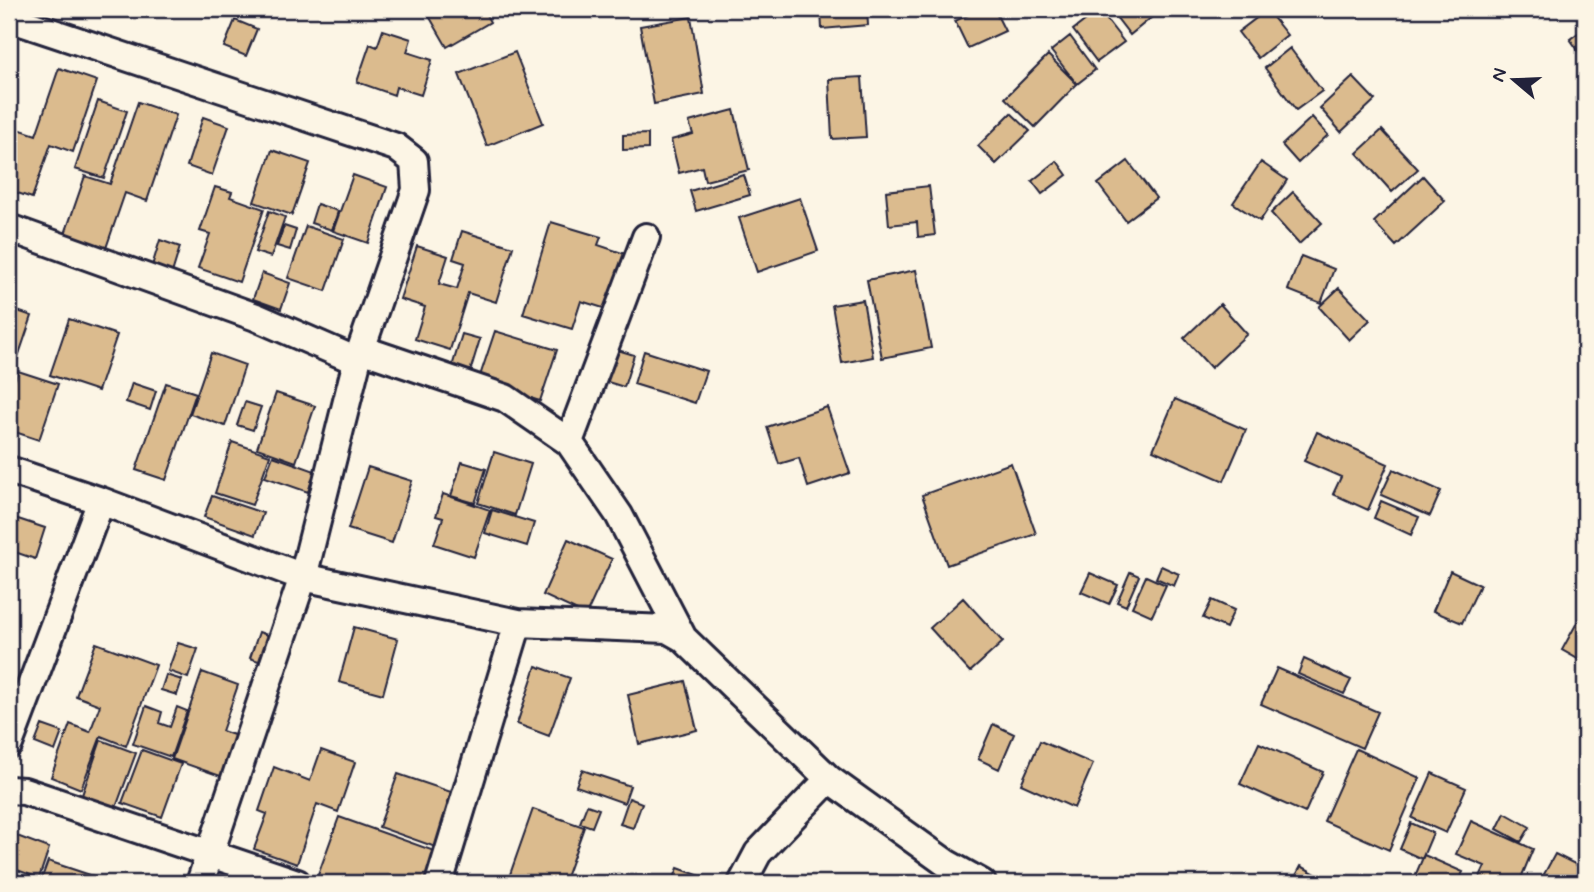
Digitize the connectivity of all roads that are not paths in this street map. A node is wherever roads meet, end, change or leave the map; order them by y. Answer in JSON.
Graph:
{"nodes":[{"id":1,"x":9,"y":18,"type":"edge"},
{"id":2,"x":9,"y":228,"type":"edge"},
{"id":3,"x":646,"y":237,"type":"dead end"},
{"id":4,"x":359,"y":355,"type":"junction"},
{"id":5,"x":569,"y":442,"type":"junction"},
{"id":6,"x":9,"y":470,"type":"edge"},
{"id":7,"x":101,"y":500,"type":"junction"},
{"id":8,"x":303,"y":577,"type":"junction"},
{"id":9,"x":518,"y":623,"type":"junction"},
{"id":10,"x":683,"y":638,"type":"junction"},
{"id":11,"x":9,"y":744,"type":"edge"},
{"id":12,"x":829,"y":779,"type":"junction"},
{"id":13,"x":9,"y":790,"type":"edge"},
{"id":14,"x":209,"y":853,"type":"junction"},
{"id":15,"x":200,"y":883,"type":"edge"},
{"id":16,"x":297,"y":883,"type":"edge"},
{"id":17,"x":439,"y":883,"type":"edge"},
{"id":18,"x":741,"y":883,"type":"edge"},
{"id":19,"x":982,"y":883,"type":"edge"}],
"edges":[{"from":1,"to":4,"type":"street"},
{"from":2,"to":4,"type":"street"},
{"from":3,"to":5,"type":"street"},
{"from":4,"to":5,"type":"street"},
{"from":4,"to":8,"type":"street"},
{"from":5,"to":10,"type":"street"},
{"from":6,"to":7,"type":"street"},
{"from":7,"to":8,"type":"street"},
{"from":7,"to":11,"type":"street"},
{"from":8,"to":9,"type":"street"},
{"from":8,"to":14,"type":"street"},
{"from":9,"to":10,"type":"street"},
{"from":9,"to":17,"type":"street"},
{"from":10,"to":12,"type":"street"},
{"from":12,"to":18,"type":"street"},
{"from":12,"to":19,"type":"street"},
{"from":13,"to":14,"type":"street"},
{"from":14,"to":15,"type":"street"},
{"from":14,"to":16,"type":"street"}]}
